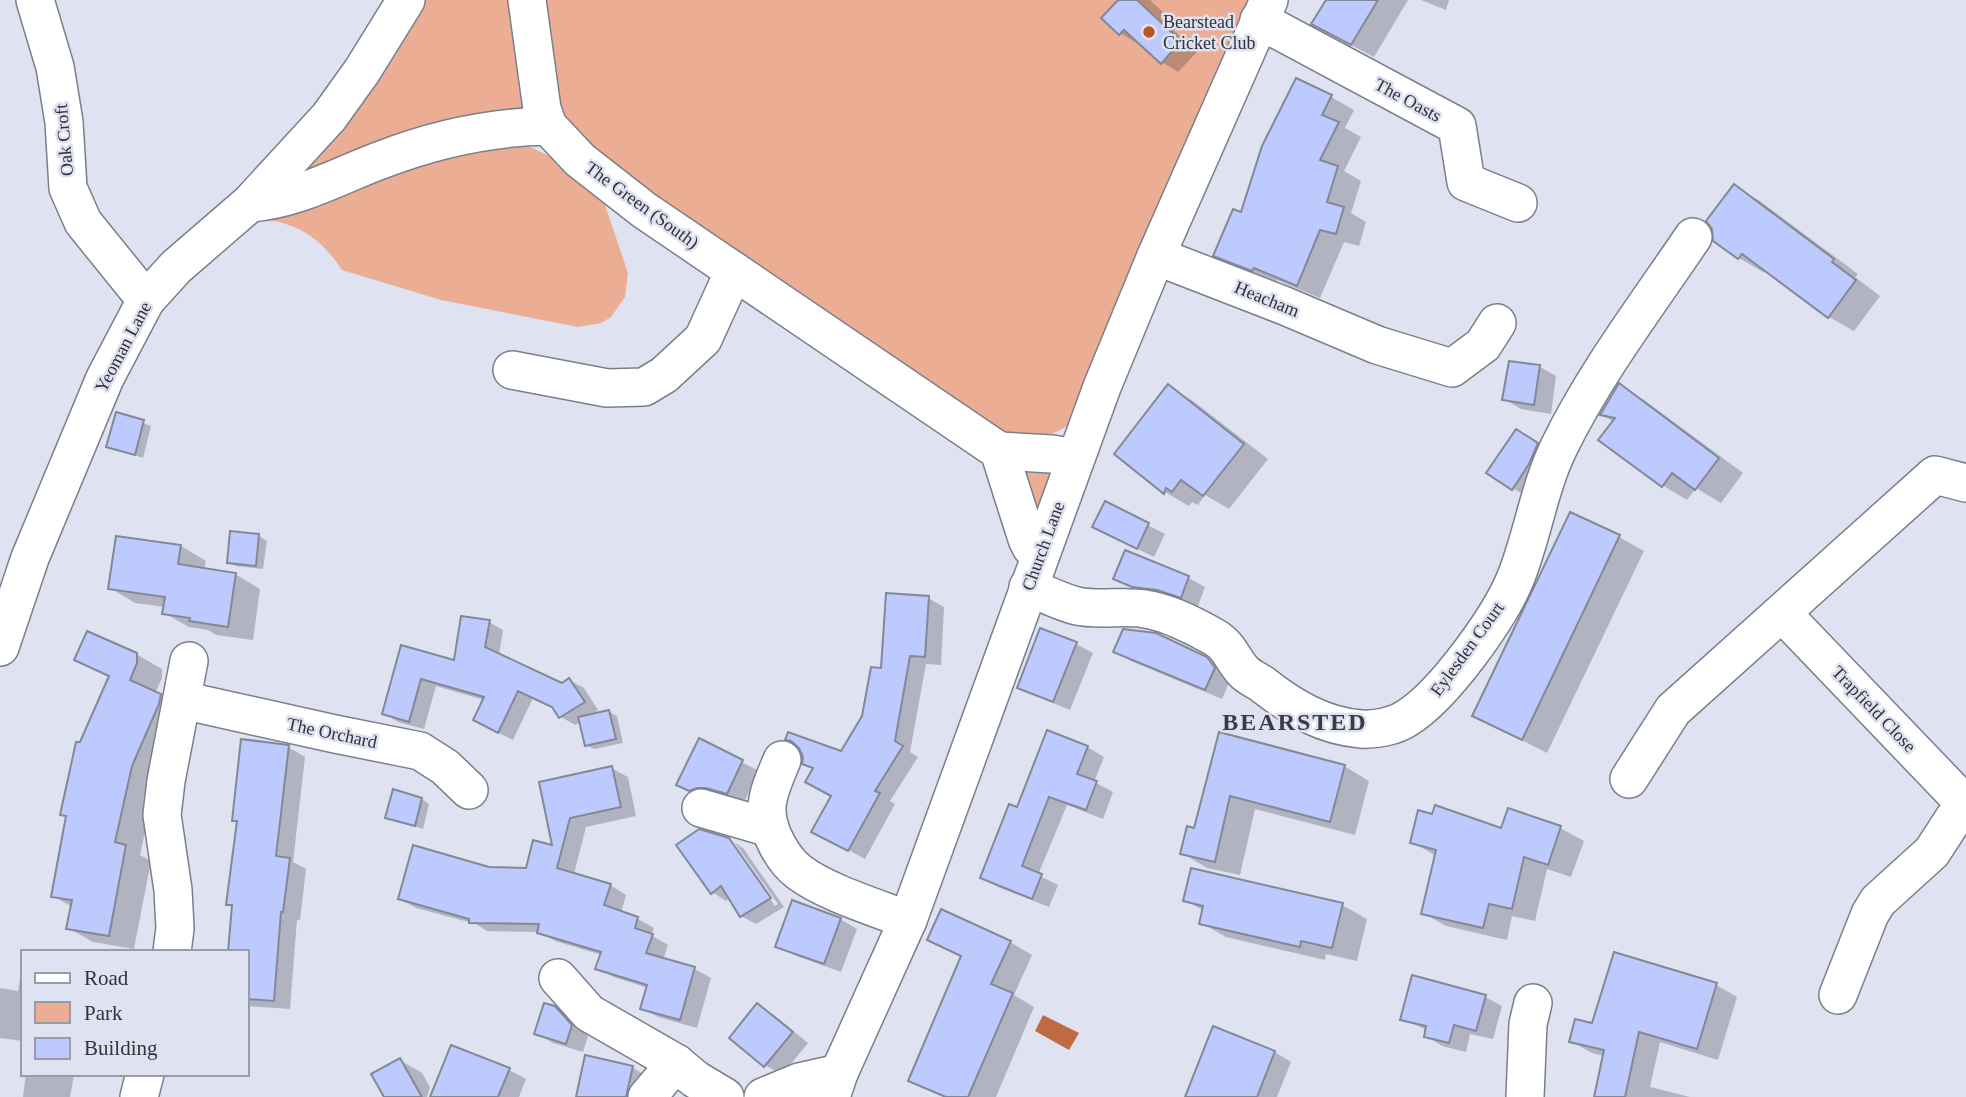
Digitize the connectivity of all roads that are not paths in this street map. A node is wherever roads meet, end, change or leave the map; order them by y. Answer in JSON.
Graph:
{"nodes":[{"id":1,"x":34,"y":0,"type":"edge"},
{"id":2,"x":406,"y":0,"type":"edge"},
{"id":3,"x":527,"y":0,"type":"edge"},
{"id":4,"x":1264,"y":10,"type":"edge"},
{"id":5,"x":548,"y":126,"type":"junction"},
{"id":6,"x":250,"y":203,"type":"junction"},
{"id":7,"x":1518,"y":203,"type":"dead end"},
{"id":8,"x":1692,"y":237,"type":"dead end"},
{"id":9,"x":1156,"y":256,"type":"junction"},
{"id":10,"x":734,"y":271,"type":"junction"},
{"id":11,"x":146,"y":300,"type":"junction"},
{"id":12,"x":1497,"y":323,"type":"dead end"},
{"id":13,"x":512,"y":370,"type":"dead end"},
{"id":14,"x":999,"y":451,"type":"junction"},
{"id":15,"x":1075,"y":458,"type":"junction"},
{"id":16,"x":1966,"y":483,"type":"edge"},
{"id":17,"x":1034,"y":571,"type":"junction"},
{"id":18,"x":1783,"y":613,"type":"junction"},
{"id":19,"x":0,"y":647,"type":"edge"},
{"id":20,"x":189,"y":660,"type":"dead end"},
{"id":21,"x":182,"y":700,"type":"junction"},
{"id":22,"x":782,"y":760,"type":"dead end"},
{"id":23,"x":1629,"y":779,"type":"dead end"},
{"id":24,"x":469,"y":790,"type":"dead end"},
{"id":25,"x":701,"y":808,"type":"dead end"},
{"id":26,"x":1962,"y":810,"type":"edge"},
{"id":27,"x":770,"y":828,"type":"junction"},
{"id":28,"x":908,"y":920,"type":"junction"},
{"id":29,"x":172,"y":950,"type":"edge"},
{"id":30,"x":558,"y":978,"type":"dead end"},
{"id":31,"x":1838,"y":995,"type":"dead end"},
{"id":32,"x":1533,"y":1003,"type":"dead end"},
{"id":33,"x":676,"y":1063,"type":"junction"},
{"id":34,"x":144,"y":1076,"type":"edge"},
{"id":35,"x":835,"y":1085,"type":"edge"},
{"id":36,"x":139,"y":1097,"type":"edge"},
{"id":37,"x":647,"y":1097,"type":"edge"},
{"id":38,"x":725,"y":1097,"type":"edge"},
{"id":39,"x":763,"y":1097,"type":"edge"},
{"id":40,"x":1525,"y":1097,"type":"edge"}],
"edges":[{"from":1,"to":11,"type":"street","name":"Oak Croft"},
{"from":2,"to":6,"type":"street","name":"Yeoman Lane"},
{"from":3,"to":5,"type":"street"},
{"from":4,"to":7,"type":"street","name":"The Oasts"},
{"from":4,"to":9,"type":"street","name":"Church Lane"},
{"from":5,"to":6,"type":"street"},
{"from":5,"to":10,"type":"street","name":"The Green (South)"},
{"from":6,"to":11,"type":"street","name":"Yeoman Lane"},
{"from":8,"to":17,"type":"street","name":"Eylesden Court"},
{"from":9,"to":12,"type":"street","name":"Heacham"},
{"from":9,"to":15,"type":"street","name":"Church Lane"},
{"from":10,"to":13,"type":"street"},
{"from":10,"to":14,"type":"street","name":"The Green (South)"},
{"from":11,"to":19,"type":"street","name":"Yeoman Lane"},
{"from":14,"to":15,"type":"street"},
{"from":14,"to":17,"type":"street"},
{"from":15,"to":17,"type":"street","name":"Church Lane"},
{"from":16,"to":18,"type":"street"},
{"from":17,"to":28,"type":"street","name":"Church Lane"},
{"from":18,"to":23,"type":"street"},
{"from":18,"to":26,"type":"street","name":"Trapfield Close"},
{"from":20,"to":21,"type":"street"},
{"from":21,"to":24,"type":"street","name":"The Orchard"},
{"from":21,"to":29,"type":"street"},
{"from":22,"to":27,"type":"street"},
{"from":25,"to":27,"type":"street"},
{"from":26,"to":31,"type":"street"},
{"from":27,"to":28,"type":"street"},
{"from":28,"to":35,"type":"street","name":"Church Lane"},
{"from":30,"to":33,"type":"street"},
{"from":32,"to":40,"type":"street"},
{"from":33,"to":37,"type":"street"},
{"from":33,"to":38,"type":"street"},
{"from":34,"to":36,"type":"street"},
{"from":35,"to":39,"type":"street"}]}
